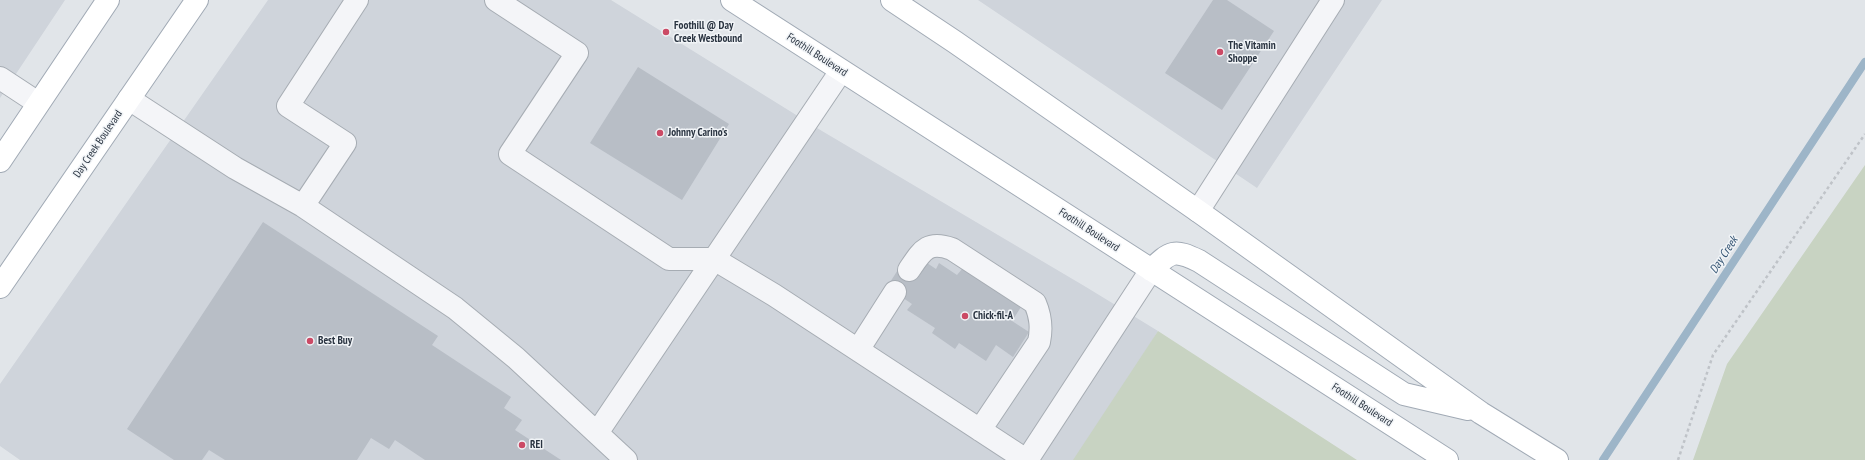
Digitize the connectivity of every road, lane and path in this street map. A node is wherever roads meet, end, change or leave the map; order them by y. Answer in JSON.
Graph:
{"nodes":[{"id":1,"x":108,"y":0,"type":"edge"},
{"id":2,"x":196,"y":0,"type":"edge"},
{"id":3,"x":357,"y":0,"type":"edge"},
{"id":4,"x":496,"y":0,"type":"edge"},
{"id":5,"x":732,"y":0,"type":"edge"},
{"id":6,"x":892,"y":0,"type":"edge"},
{"id":7,"x":1333,"y":0,"type":"edge"},
{"id":8,"x":841,"y":71,"type":"junction"},
{"id":9,"x":0,"y":78,"type":"edge"},
{"id":10,"x":129,"y":99,"type":"junction"},
{"id":11,"x":38,"y":103,"type":"junction"},
{"id":12,"x":1865,"y":134,"type":"edge"},
{"id":13,"x":0,"y":161,"type":"edge"},
{"id":14,"x":303,"y":206,"type":"junction"},
{"id":15,"x":1198,"y":210,"type":"junction"},
{"id":16,"x":714,"y":259,"type":"junction"},
{"id":17,"x":910,"y":270,"type":"dead end"},
{"id":18,"x":1151,"y":270,"type":"junction"},
{"id":19,"x":0,"y":287,"type":"edge"},
{"id":20,"x":895,"y":292,"type":"dead end"},
{"id":21,"x":858,"y":350,"type":"junction"},
{"id":22,"x":1481,"y":413,"type":"junction"},
{"id":23,"x":980,"y":430,"type":"junction"},
{"id":24,"x":597,"y":433,"type":"junction"},
{"id":25,"x":626,"y":460,"type":"edge"},
{"id":26,"x":1027,"y":460,"type":"edge"},
{"id":27,"x":1447,"y":460,"type":"edge"},
{"id":28,"x":1557,"y":460,"type":"edge"},
{"id":29,"x":1678,"y":460,"type":"edge"}],
"edges":[{"from":1,"to":11,"type":"main road"},
{"from":2,"to":10,"type":"main road","name":"Day Creek Boulevard"},
{"from":3,"to":14,"type":"street"},
{"from":4,"to":16,"type":"street"},
{"from":5,"to":8,"type":"main road","name":"Foothill Boulevard"},
{"from":6,"to":15,"type":"main road"},
{"from":7,"to":15,"type":"street"},
{"from":8,"to":16,"type":"street"},
{"from":8,"to":18,"type":"main road","name":"Foothill Boulevard"},
{"from":9,"to":11,"type":"street"},
{"from":10,"to":14,"type":"street"},
{"from":10,"to":19,"type":"main road","name":"Day Creek Boulevard"},
{"from":11,"to":13,"type":"main road"},
{"from":12,"to":29,"type":"path"},
{"from":14,"to":24,"type":"street"},
{"from":15,"to":22,"type":"main road"},
{"from":16,"to":21,"type":"street"},
{"from":16,"to":24,"type":"street"},
{"from":17,"to":23,"type":"street"},
{"from":18,"to":22,"type":"main road"},
{"from":18,"to":26,"type":"street"},
{"from":18,"to":27,"type":"main road","name":"Foothill Boulevard"},
{"from":20,"to":21,"type":"street"},
{"from":21,"to":23,"type":"street"},
{"from":22,"to":28,"type":"main road"},
{"from":23,"to":26,"type":"street"},
{"from":24,"to":25,"type":"street"}]}
